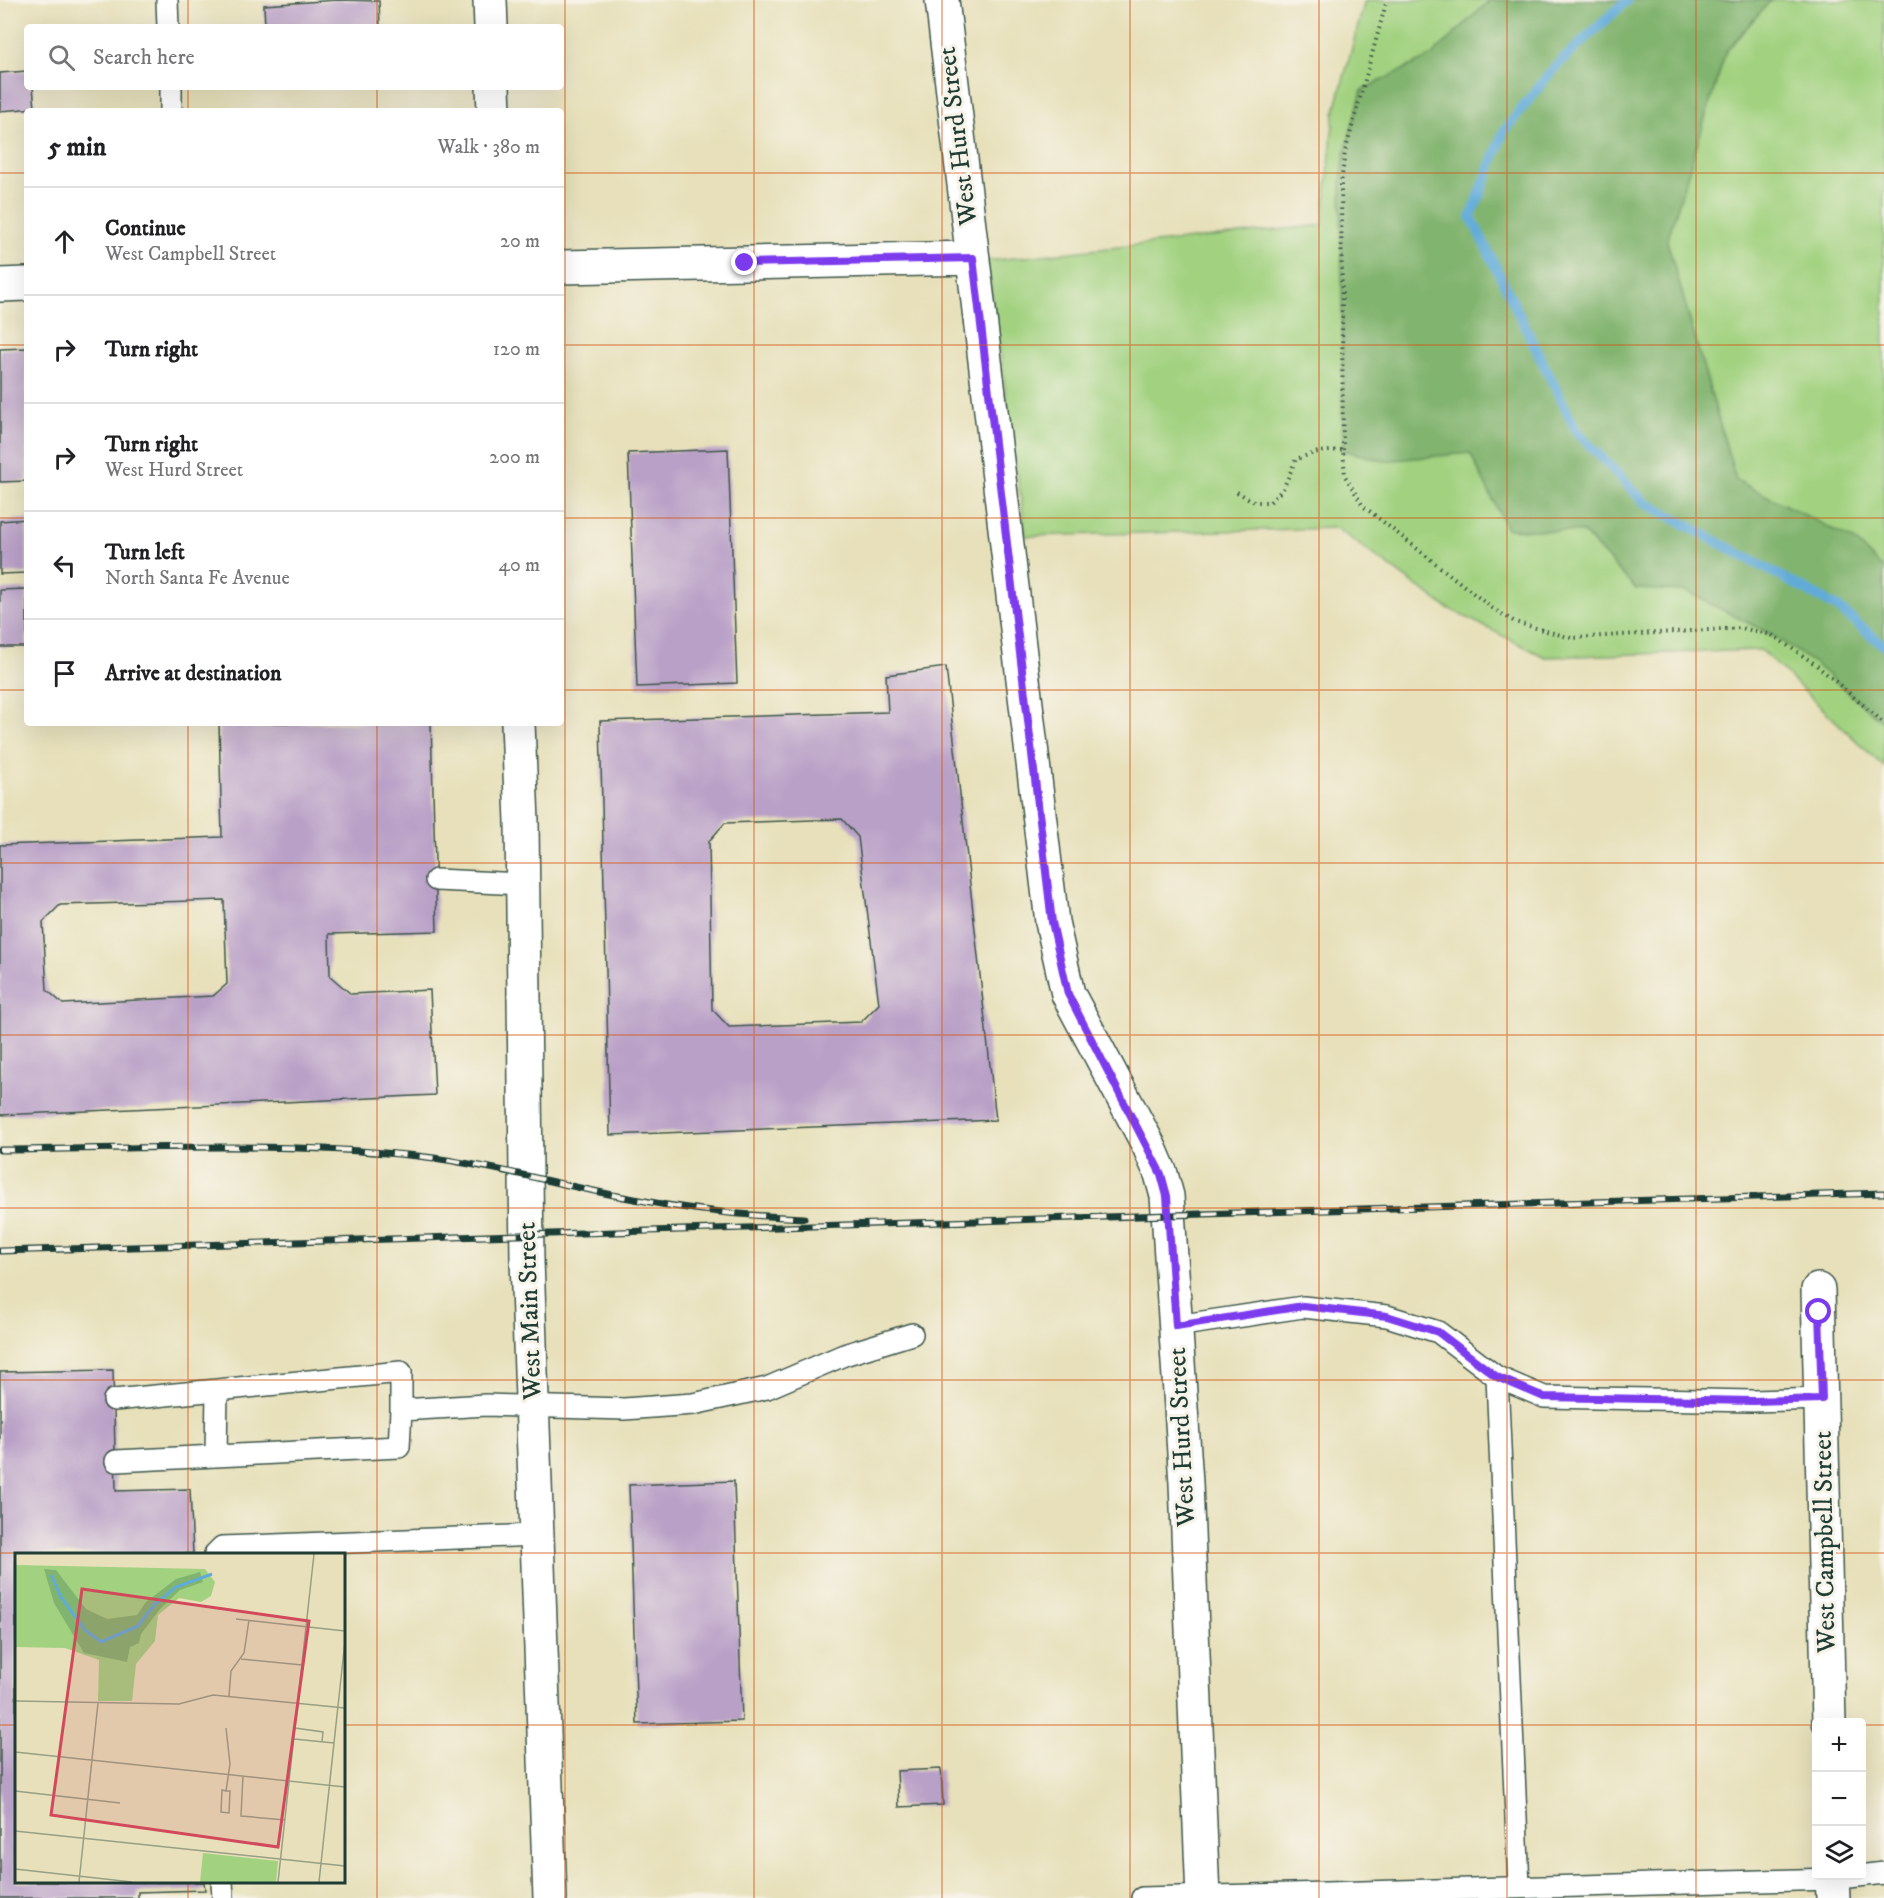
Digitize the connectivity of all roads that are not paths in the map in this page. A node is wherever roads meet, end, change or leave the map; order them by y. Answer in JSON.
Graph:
{"nodes":[{"id":1,"x":167,"y":0,"type":"edge"},
{"id":2,"x":490,"y":0,"type":"edge"},
{"id":3,"x":942,"y":0,"type":"edge"},
{"id":4,"x":168,"y":24,"type":"edge"},
{"id":5,"x":491,"y":24,"type":"edge"},
{"id":6,"x":171,"y":90,"type":"edge"},
{"id":7,"x":493,"y":90,"type":"edge"},
{"id":8,"x":171,"y":108,"type":"edge"},
{"id":9,"x":494,"y":108,"type":"edge"},
{"id":10,"x":973,"y":258,"type":"junction"},
{"id":11,"x":564,"y":267,"type":"edge"},
{"id":12,"x":24,"y":284,"type":"edge"},
{"id":13,"x":0,"y":285,"type":"edge"},
{"id":14,"x":518,"y":726,"type":"edge"},
{"id":15,"x":436,"y":880,"type":"dead end"},
{"id":16,"x":523,"y":884,"type":"junction"},
{"id":17,"x":1818,"y":1290,"type":"dead end"},
{"id":18,"x":1176,"y":1326,"type":"junction"},
{"id":19,"x":912,"y":1334,"type":"dead end"},
{"id":20,"x":1497,"y":1377,"type":"junction"},
{"id":21,"x":217,"y":1390,"type":"junction"},
{"id":22,"x":1822,"y":1399,"type":"junction"},
{"id":23,"x":114,"y":1400,"type":"dead end"},
{"id":24,"x":532,"y":1407,"type":"junction"},
{"id":25,"x":401,"y":1410,"type":"junction"},
{"id":26,"x":216,"y":1456,"type":"junction"},
{"id":27,"x":116,"y":1461,"type":"dead end"},
{"id":28,"x":537,"y":1535,"type":"junction"},
{"id":29,"x":215,"y":1553,"type":"edge"},
{"id":30,"x":1829,"y":1718,"type":"edge"},
{"id":31,"x":1884,"y":1873,"type":"edge"},
{"id":32,"x":222,"y":1883,"type":"edge"},
{"id":33,"x":1832,"y":1884,"type":"edge"},
{"id":34,"x":1519,"y":1887,"type":"junction"},
{"id":35,"x":1203,"y":1896,"type":"edge"},
{"id":36,"x":223,"y":1898,"type":"edge"},
{"id":37,"x":550,"y":1898,"type":"edge"},
{"id":38,"x":1142,"y":1898,"type":"edge"}],
"edges":[{"from":1,"to":4,"type":"lane"},
{"from":2,"to":5,"type":"street"},
{"from":3,"to":10,"type":"street","name":"West Hurd Street"},
{"from":6,"to":8,"type":"lane"},
{"from":7,"to":9,"type":"street"},
{"from":10,"to":11,"type":"street"},
{"from":10,"to":18,"type":"street","name":"West Hurd Street"},
{"from":12,"to":13,"type":"street"},
{"from":14,"to":16,"type":"street","name":"West Main Street"},
{"from":15,"to":16,"type":"lane"},
{"from":16,"to":24,"type":"street","name":"West Main Street"},
{"from":17,"to":22,"type":"street","name":"West Campbell Street"},
{"from":18,"to":20,"type":"lane"},
{"from":18,"to":35,"type":"street","name":"West Hurd Street"},
{"from":19,"to":24,"type":"lane"},
{"from":20,"to":22,"type":"lane"},
{"from":20,"to":34,"type":"lane"},
{"from":21,"to":23,"type":"lane"},
{"from":21,"to":25,"type":"lane"},
{"from":21,"to":26,"type":"lane"},
{"from":22,"to":30,"type":"street","name":"West Campbell Street"},
{"from":24,"to":25,"type":"lane"},
{"from":24,"to":28,"type":"street","name":"West Main Street"},
{"from":25,"to":26,"type":"lane"},
{"from":26,"to":27,"type":"lane"},
{"from":28,"to":29,"type":"lane"},
{"from":28,"to":37,"type":"street","name":"West Main Street"},
{"from":31,"to":33,"type":"lane"},
{"from":32,"to":36,"type":"lane"},
{"from":33,"to":34,"type":"lane"},
{"from":34,"to":35,"type":"lane"},
{"from":35,"to":38,"type":"lane"}]}
